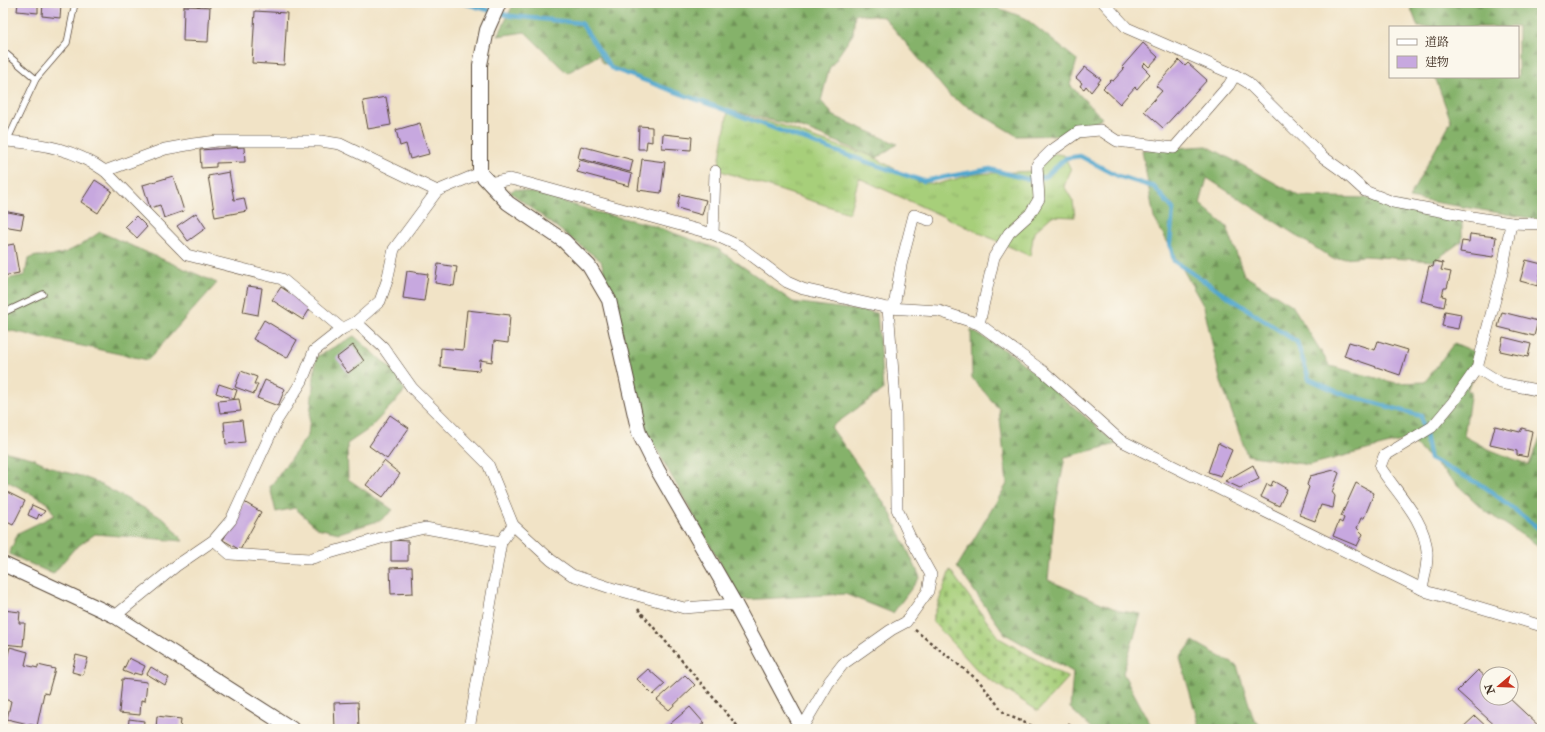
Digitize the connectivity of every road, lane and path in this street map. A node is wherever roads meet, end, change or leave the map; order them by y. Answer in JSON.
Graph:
{"nodes":[{"id":1,"x":76,"y":3,"type":"edge"},
{"id":2,"x":499,"y":3,"type":"edge"},
{"id":3,"x":1104,"y":3,"type":"edge"},
{"id":4,"x":3,"y":51,"type":"edge"},
{"id":5,"x":1235,"y":75,"type":"junction"},
{"id":6,"x":36,"y":79,"type":"junction"},
{"id":7,"x":5,"y":142,"type":"edge"},
{"id":8,"x":105,"y":171,"type":"junction"},
{"id":9,"x":715,"y":171,"type":"dead end"},
{"id":10,"x":485,"y":178,"type":"junction"},
{"id":11,"x":437,"y":191,"type":"junction"},
{"id":12,"x":929,"y":220,"type":"dead end"},
{"id":13,"x":1511,"y":224,"type":"junction"},
{"id":14,"x":1542,"y":224,"type":"edge"},
{"id":15,"x":713,"y":234,"type":"junction"},
{"id":16,"x":43,"y":294,"type":"dead end"},
{"id":17,"x":891,"y":308,"type":"junction"},
{"id":18,"x":3,"y":313,"type":"edge"},
{"id":19,"x":356,"y":322,"type":"junction"},
{"id":20,"x":979,"y":324,"type":"junction"},
{"id":21,"x":342,"y":329,"type":"junction"},
{"id":22,"x":1477,"y":368,"type":"junction"},
{"id":23,"x":1542,"y":391,"type":"edge"},
{"id":24,"x":513,"y":525,"type":"junction"},
{"id":25,"x":214,"y":540,"type":"junction"},
{"id":26,"x":501,"y":542,"type":"junction"},
{"id":27,"x":3,"y":564,"type":"edge"},
{"id":28,"x":1422,"y":589,"type":"junction"},
{"id":29,"x":735,"y":604,"type":"junction"},
{"id":30,"x":636,"y":607,"type":"dead end"},
{"id":31,"x":115,"y":616,"type":"junction"},
{"id":32,"x":906,"y":622,"type":"junction"},
{"id":33,"x":1542,"y":626,"type":"edge"},
{"id":34,"x":802,"y":728,"type":"edge"},
{"id":35,"x":292,"y":729,"type":"edge"},
{"id":36,"x":469,"y":729,"type":"edge"},
{"id":37,"x":740,"y":729,"type":"edge"},
{"id":38,"x":1039,"y":729,"type":"edge"},
{"id":39,"x":1050,"y":729,"type":"edge"},
{"id":40,"x":1074,"y":729,"type":"edge"}],
"edges":[{"from":1,"to":6,"type":"lane"},
{"from":2,"to":10,"type":"street"},
{"from":3,"to":5,"type":"street"},
{"from":4,"to":6,"type":"lane"},
{"from":5,"to":13,"type":"street"},
{"from":5,"to":20,"type":"street"},
{"from":6,"to":7,"type":"lane"},
{"from":7,"to":8,"type":"street"},
{"from":8,"to":11,"type":"street"},
{"from":8,"to":21,"type":"street"},
{"from":9,"to":15,"type":"street"},
{"from":10,"to":11,"type":"street"},
{"from":10,"to":15,"type":"street"},
{"from":10,"to":29,"type":"street"},
{"from":11,"to":19,"type":"street"},
{"from":12,"to":17,"type":"street"},
{"from":13,"to":14,"type":"street"},
{"from":13,"to":22,"type":"street"},
{"from":15,"to":17,"type":"street"},
{"from":16,"to":18,"type":"lane"},
{"from":17,"to":20,"type":"street"},
{"from":17,"to":32,"type":"street"},
{"from":19,"to":21,"type":"street"},
{"from":19,"to":24,"type":"street"},
{"from":20,"to":28,"type":"street"},
{"from":21,"to":25,"type":"street"},
{"from":22,"to":23,"type":"street"},
{"from":22,"to":28,"type":"street"},
{"from":24,"to":26,"type":"street"},
{"from":24,"to":29,"type":"street"},
{"from":25,"to":26,"type":"street"},
{"from":25,"to":31,"type":"street"},
{"from":26,"to":36,"type":"street"},
{"from":27,"to":31,"type":"street"},
{"from":28,"to":33,"type":"street"},
{"from":29,"to":34,"type":"street"},
{"from":30,"to":37,"type":"path"},
{"from":31,"to":35,"type":"street"},
{"from":32,"to":34,"type":"street"},
{"from":32,"to":38,"type":"path"},
{"from":39,"to":40,"type":"path"}]}
